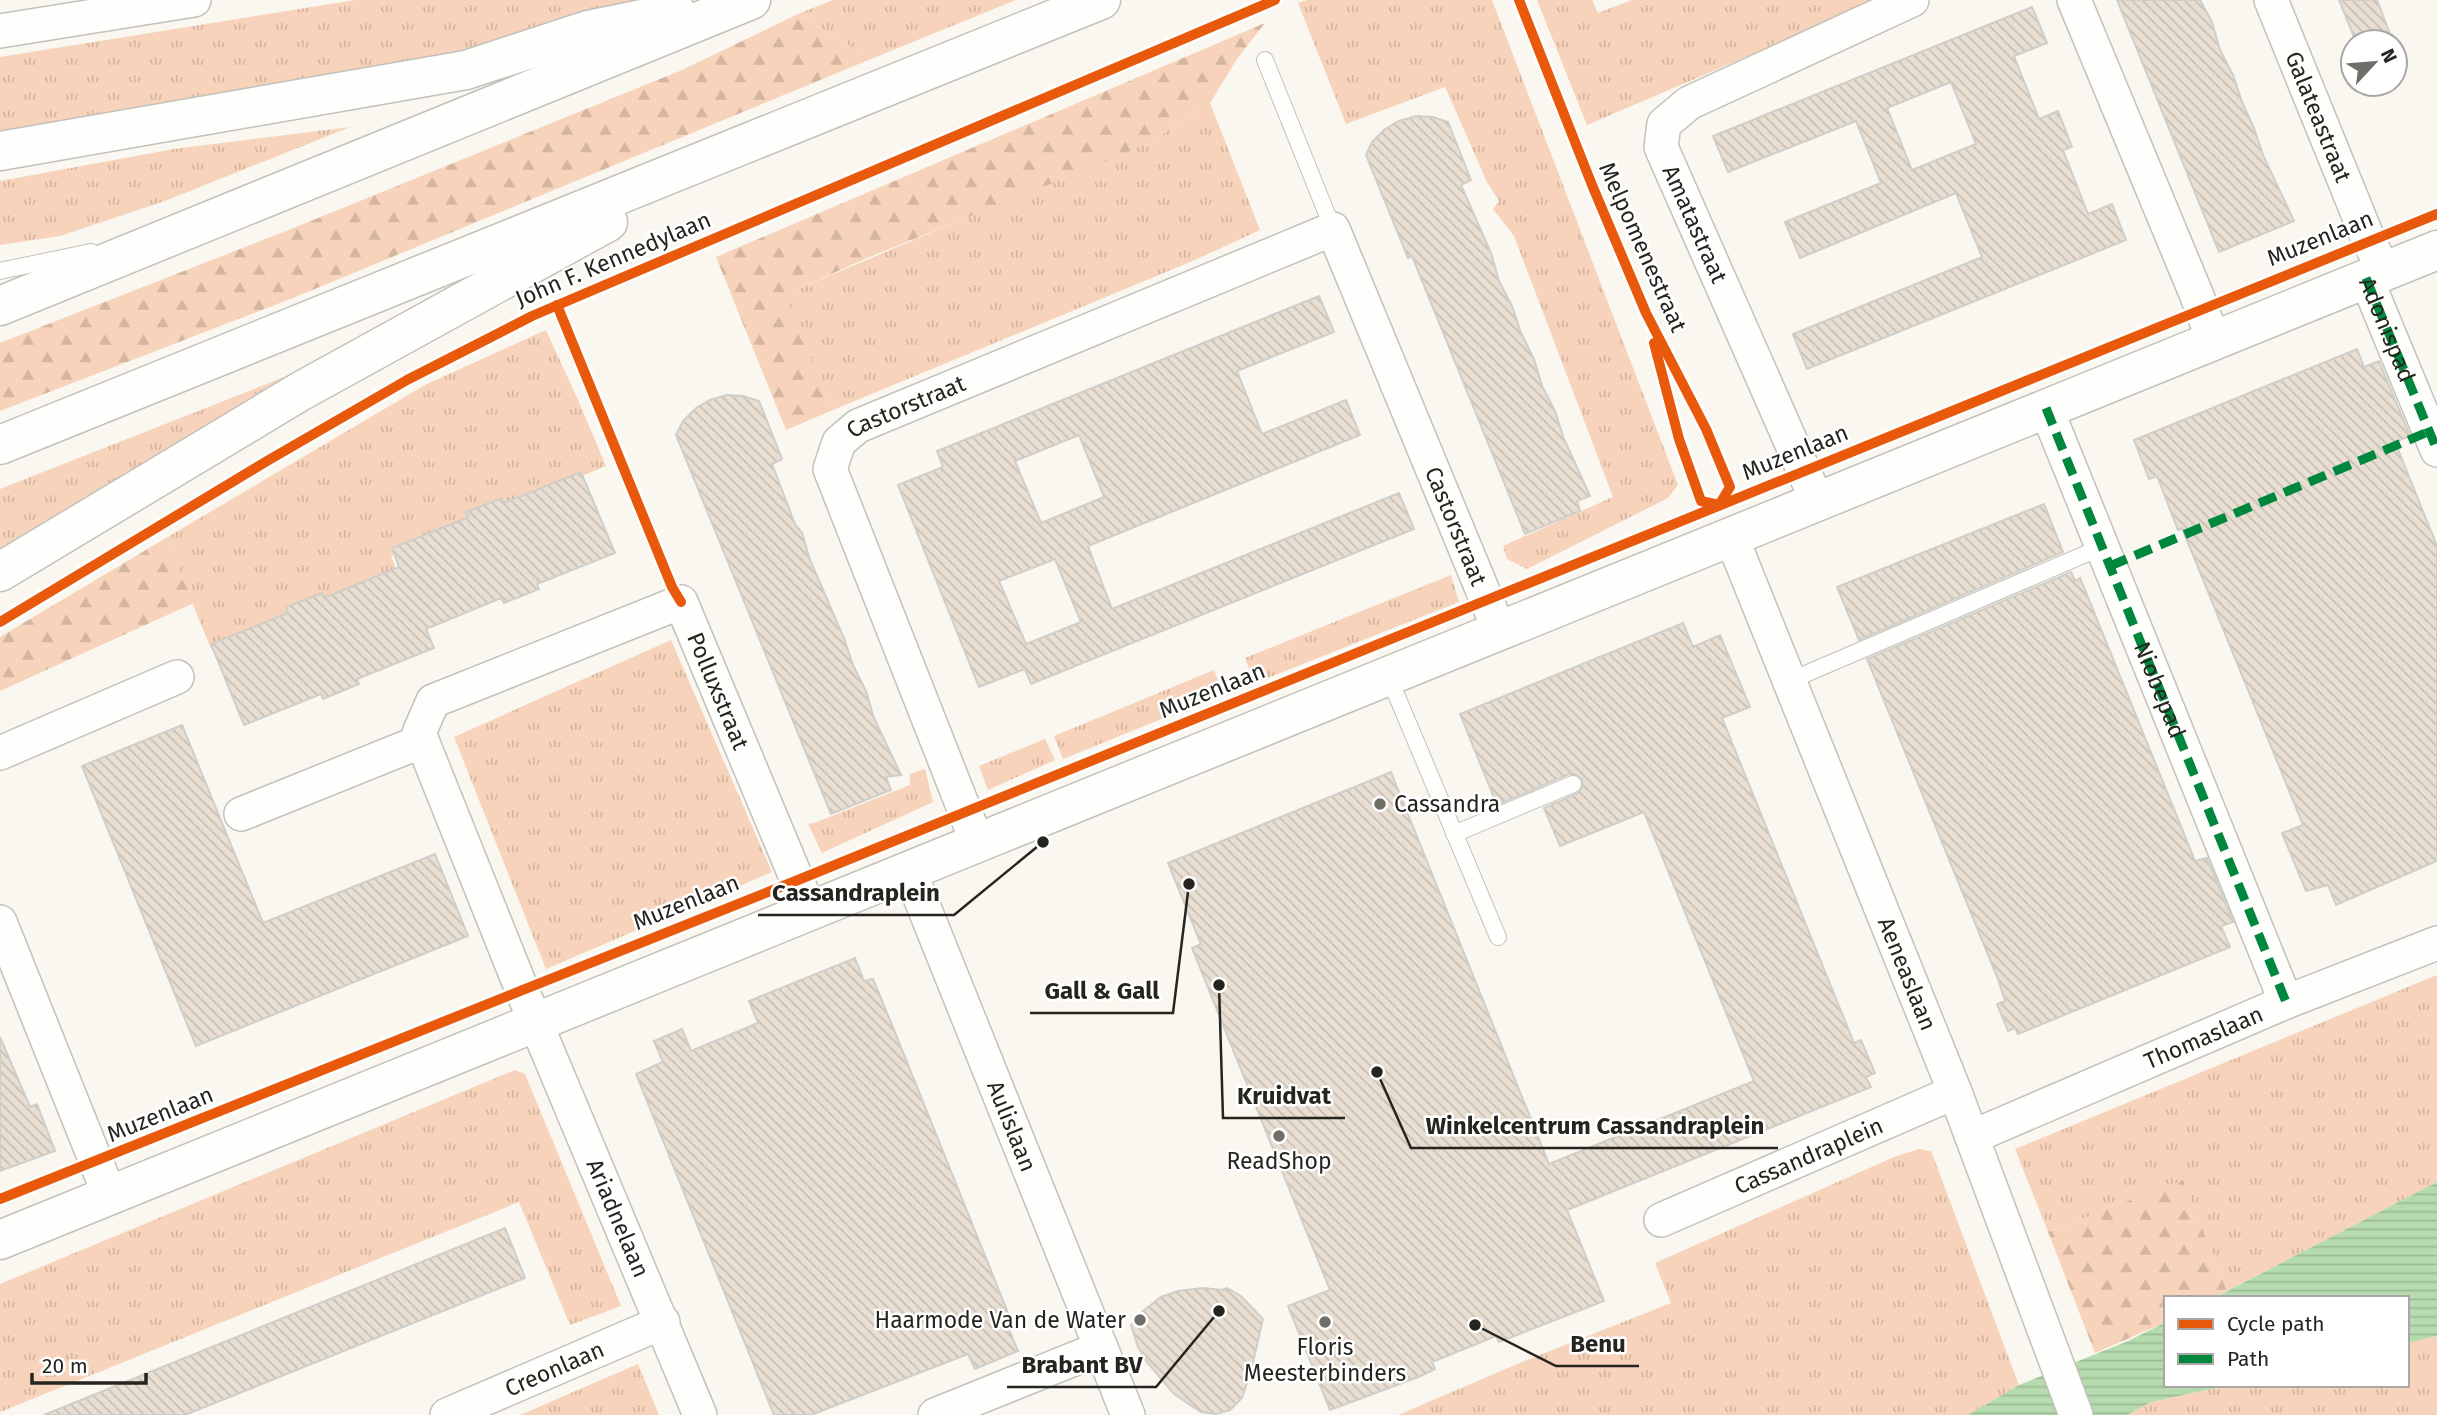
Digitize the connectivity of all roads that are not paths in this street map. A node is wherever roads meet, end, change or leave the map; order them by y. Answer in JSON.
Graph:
{"nodes":[{"id":1,"x":194,"y":0,"type":"edge"},
{"id":2,"x":740,"y":0,"type":"edge"},
{"id":3,"x":751,"y":0,"type":"edge"},
{"id":4,"x":1101,"y":0,"type":"edge"},
{"id":5,"x":1912,"y":0,"type":"edge"},
{"id":6,"x":2074,"y":0,"type":"edge"},
{"id":7,"x":2271,"y":0,"type":"edge"},
{"id":8,"x":0,"y":30,"type":"edge"},
{"id":9,"x":1265,"y":60,"type":"dead end"},
{"id":10,"x":747,"y":144,"type":"junction"},
{"id":11,"x":0,"y":151,"type":"edge"},
{"id":12,"x":1333,"y":229,"type":"junction"},
{"id":13,"x":179,"y":234,"type":"junction"},
{"id":14,"x":2437,"y":250,"type":"edge"},
{"id":15,"x":0,"y":271,"type":"edge"},
{"id":16,"x":2375,"y":275,"type":"junction"},
{"id":17,"x":0,"y":306,"type":"edge"},
{"id":18,"x":2213,"y":340,"type":"junction"},
{"id":19,"x":2046,"y":408,"type":"junction"},
{"id":20,"x":2430,"y":413,"type":"edge"},
{"id":21,"x":0,"y":445,"type":"edge"},
{"id":22,"x":2437,"y":450,"type":"edge"},
{"id":23,"x":1817,"y":501,"type":"junction"},
{"id":24,"x":1731,"y":536,"type":"junction"},
{"id":25,"x":2102,"y":547,"type":"junction"},
{"id":26,"x":0,"y":572,"type":"edge"},
{"id":27,"x":1499,"y":630,"type":"junction"},
{"id":28,"x":1388,"y":675,"type":"junction"},
{"id":29,"x":177,"y":677,"type":"dead end"},
{"id":30,"x":1789,"y":681,"type":"junction"},
{"id":31,"x":422,"y":741,"type":"junction"},
{"id":32,"x":0,"y":753,"type":"edge"},
{"id":33,"x":1573,"y":784,"type":"dead end"},
{"id":34,"x":241,"y":814,"type":"dead end"},
{"id":35,"x":1454,"y":834,"type":"junction"},
{"id":36,"x":977,"y":842,"type":"junction"},
{"id":37,"x":909,"y":870,"type":"junction"},
{"id":38,"x":810,"y":911,"type":"junction"},
{"id":39,"x":0,"y":922,"type":"edge"},
{"id":40,"x":1498,"y":937,"type":"dead end"},
{"id":41,"x":2437,"y":943,"type":"edge"},
{"id":42,"x":2286,"y":1002,"type":"junction"},
{"id":43,"x":535,"y":1021,"type":"junction"},
{"id":44,"x":1955,"y":1092,"type":"junction"},
{"id":45,"x":1972,"y":1137,"type":"junction"},
{"id":46,"x":109,"y":1194,"type":"junction"},
{"id":47,"x":1661,"y":1220,"type":"dead end"},
{"id":48,"x":3,"y":1237,"type":"edge"},
{"id":49,"x":663,"y":1322,"type":"junction"},
{"id":50,"x":1101,"y":1348,"type":"junction"},
{"id":51,"x":447,"y":1415,"type":"edge"},
{"id":52,"x":700,"y":1415,"type":"edge"},
{"id":53,"x":935,"y":1415,"type":"edge"},
{"id":54,"x":1128,"y":1415,"type":"edge"},
{"id":55,"x":2076,"y":1415,"type":"edge"}],
"edges":[{"from":1,"to":8,"type":"street"},
{"from":2,"to":11,"type":"main road"},
{"from":3,"to":13,"type":"main road"},
{"from":4,"to":10,"type":"main road"},
{"from":5,"to":23,"type":"street","name":"Amatastraat"},
{"from":6,"to":18,"type":"street"},
{"from":7,"to":16,"type":"street","name":"Galateastraat"},
{"from":9,"to":12,"type":"lane","name":"Castorstraat"},
{"from":10,"to":21,"type":"main road"},
{"from":10,"to":26,"type":"main road"},
{"from":12,"to":27,"type":"street","name":"Castorstraat"},
{"from":12,"to":36,"type":"street","name":"Castorstraat"},
{"from":13,"to":15,"type":"lane"},
{"from":13,"to":17,"type":"main road"},
{"from":14,"to":16,"type":"main road"},
{"from":16,"to":18,"type":"main road"},
{"from":16,"to":20,"type":"street","name":"Adonispad"},
{"from":18,"to":19,"type":"main road"},
{"from":19,"to":23,"type":"main road"},
{"from":19,"to":25,"type":"street","name":"Niobepad"},
{"from":20,"to":22,"type":"street","name":"Adonispad"},
{"from":23,"to":24,"type":"main road"},
{"from":24,"to":27,"type":"main road"},
{"from":24,"to":30,"type":"street","name":"Aeneaslaan"},
{"from":25,"to":30,"type":"lane"},
{"from":25,"to":42,"type":"street","name":"Niobepad"},
{"from":27,"to":28,"type":"main road"},
{"from":28,"to":35,"type":"lane"},
{"from":28,"to":36,"type":"main road"},
{"from":29,"to":32,"type":"street"},
{"from":30,"to":44,"type":"street","name":"Aeneaslaan"},
{"from":31,"to":34,"type":"street"},
{"from":31,"to":38,"type":"street","name":"Polluxstraat"},
{"from":31,"to":43,"type":"street"},
{"from":33,"to":35,"type":"lane"},
{"from":35,"to":40,"type":"lane"},
{"from":36,"to":37,"type":"main road"},
{"from":37,"to":38,"type":"main road"},
{"from":37,"to":50,"type":"street","name":"Aulislaan"},
{"from":38,"to":43,"type":"main road"},
{"from":39,"to":46,"type":"street"},
{"from":41,"to":42,"type":"street","name":"Thomaslaan"},
{"from":42,"to":45,"type":"street","name":"Thomaslaan"},
{"from":43,"to":46,"type":"main road"},
{"from":43,"to":49,"type":"street","name":"Ariadnelaan"},
{"from":44,"to":45,"type":"street","name":"Aeneaslaan"},
{"from":44,"to":47,"type":"street","name":"Cassandraplein"},
{"from":45,"to":55,"type":"street","name":"Aeneaslaan"},
{"from":46,"to":48,"type":"main road"},
{"from":49,"to":51,"type":"street","name":"Creonlaan"},
{"from":49,"to":52,"type":"street","name":"Ariadnelaan"},
{"from":50,"to":53,"type":"street"},
{"from":50,"to":54,"type":"street","name":"Aulislaan"}]}
